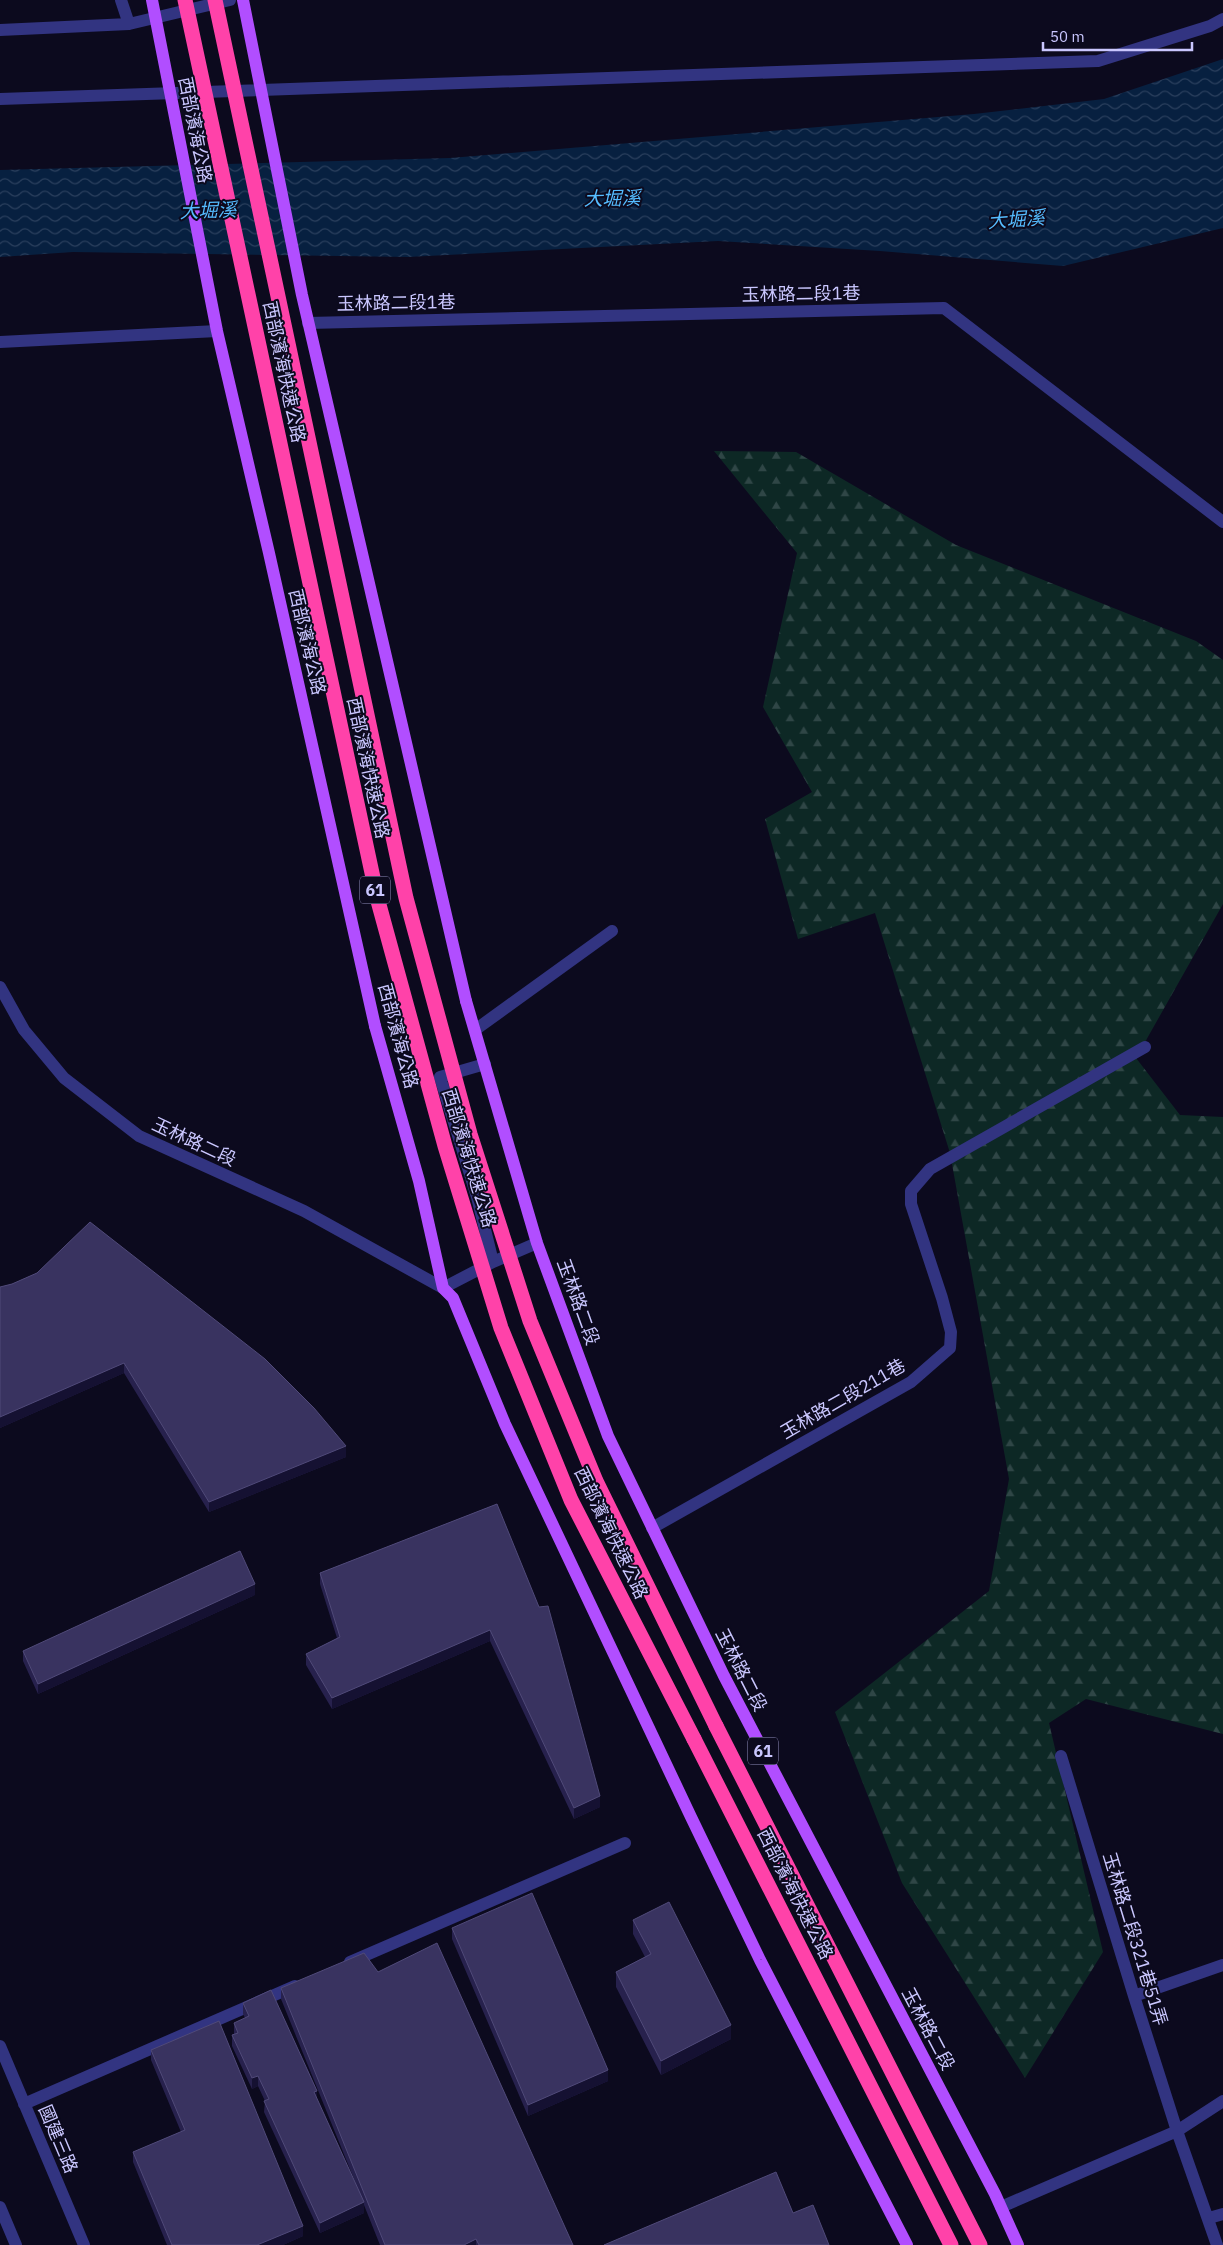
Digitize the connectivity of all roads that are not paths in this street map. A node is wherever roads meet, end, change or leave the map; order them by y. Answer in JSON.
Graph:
{"nodes":[{"id":1,"x":121,"y":0,"type":"edge"},
{"id":2,"x":152,"y":0,"type":"edge"},
{"id":3,"x":185,"y":0,"type":"edge"},
{"id":4,"x":215,"y":0,"type":"edge"},
{"id":5,"x":230,"y":0,"type":"edge"},
{"id":6,"x":243,"y":0,"type":"edge"},
{"id":7,"x":1223,"y":19,"type":"edge"},
{"id":8,"x":128,"y":24,"type":"junction"},
{"id":9,"x":0,"y":30,"type":"edge"},
{"id":10,"x":0,"y":99,"type":"edge"},
{"id":11,"x":308,"y":323,"type":"junction"},
{"id":12,"x":217,"y":331,"type":"junction"},
{"id":13,"x":0,"y":342,"type":"edge"},
{"id":14,"x":1222,"y":521,"type":"edge"},
{"id":15,"x":612,"y":931,"type":"dead end"},
{"id":16,"x":0,"y":987,"type":"edge"},
{"id":17,"x":474,"y":1030,"type":"junction"},
{"id":18,"x":1145,"y":1047,"type":"dead end"},
{"id":19,"x":485,"y":1064,"type":"junction"},
{"id":20,"x":538,"y":1243,"type":"junction"},
{"id":21,"x":493,"y":1262,"type":"junction"},
{"id":22,"x":443,"y":1288,"type":"junction"},
{"id":23,"x":652,"y":1528,"type":"junction"},
{"id":24,"x":1062,"y":1756,"type":"dead end"},
{"id":25,"x":625,"y":1843,"type":"dead end"},
{"id":26,"x":343,"y":1965,"type":"edge"},
{"id":27,"x":1223,"y":1965,"type":"edge"},
{"id":28,"x":306,"y":1981,"type":"edge"},
{"id":29,"x":1134,"y":1996,"type":"junction"},
{"id":30,"x":0,"y":2046,"type":"edge"},
{"id":31,"x":1223,"y":2101,"type":"edge"},
{"id":32,"x":24,"y":2104,"type":"junction"},
{"id":33,"x":1177,"y":2131,"type":"junction"},
{"id":34,"x":0,"y":2207,"type":"edge"},
{"id":35,"x":1001,"y":2207,"type":"junction"},
{"id":36,"x":1223,"y":2214,"type":"edge"},
{"id":37,"x":1208,"y":2218,"type":"junction"},
{"id":38,"x":16,"y":2245,"type":"edge"},
{"id":39,"x":84,"y":2245,"type":"edge"},
{"id":40,"x":907,"y":2245,"type":"edge"},
{"id":41,"x":952,"y":2245,"type":"edge"},
{"id":42,"x":980,"y":2245,"type":"edge"},
{"id":43,"x":1018,"y":2245,"type":"edge"},
{"id":44,"x":1217,"y":2245,"type":"edge"}],
"edges":[{"from":1,"to":8,"type":"street"},
{"from":2,"to":12,"type":"main road","name":"西部濱海公路","number":"61","bridge":true},
{"from":3,"to":41,"type":"highway","name":"西部濱海快速公路","number":"61","bridge":true},
{"from":4,"to":42,"type":"highway","name":"西部濱海快速公路","number":"61","bridge":true},
{"from":5,"to":8,"type":"street"},
{"from":6,"to":11,"type":"main road","number":"61","bridge":true},
{"from":7,"to":10,"type":"street"},
{"from":8,"to":9,"type":"street"},
{"from":11,"to":14,"type":"street","name":"玉林路二段1巷"},
{"from":11,"to":17,"type":"main road","number":"61","bridge":true},
{"from":12,"to":13,"type":"street"},
{"from":12,"to":22,"type":"main road","name":"西部濱海公路","number":"61","bridge":true},
{"from":15,"to":17,"type":"street"},
{"from":16,"to":22,"type":"street","name":"玉林路二段"},
{"from":17,"to":19,"type":"main road","number":"61"},
{"from":18,"to":23,"type":"street","name":"玉林路二段211巷"},
{"from":19,"to":20,"type":"main road","number":"61"},
{"from":19,"to":21,"type":"street"},
{"from":20,"to":21,"type":"street","name":"玉林路二段"},
{"from":20,"to":23,"type":"main road","name":"玉林路二段","number":"61"},
{"from":21,"to":22,"type":"street","name":"玉林路二段"},
{"from":22,"to":40,"type":"main road","name":"玉林路二段","number":"61"},
{"from":23,"to":35,"type":"main road","name":"玉林路二段","number":"61"},
{"from":24,"to":29,"type":"street","name":"玉林路二段321巷51弄"},
{"from":25,"to":26,"type":"street"},
{"from":27,"to":29,"type":"street"},
{"from":28,"to":32,"type":"street"},
{"from":29,"to":33,"type":"street","name":"玉林路二段321巷51弄"},
{"from":30,"to":32,"type":"street","name":"國建三路"},
{"from":31,"to":33,"type":"street"},
{"from":32,"to":39,"type":"street","name":"國建三路"},
{"from":33,"to":35,"type":"street"},
{"from":33,"to":37,"type":"street","name":"玉林路二段321巷51弄"},
{"from":34,"to":38,"type":"street"},
{"from":35,"to":43,"type":"main road","name":"玉林路二段","number":"61"},
{"from":36,"to":37,"type":"street"},
{"from":37,"to":44,"type":"street","name":"玉林路二段321巷51弄"}]}
